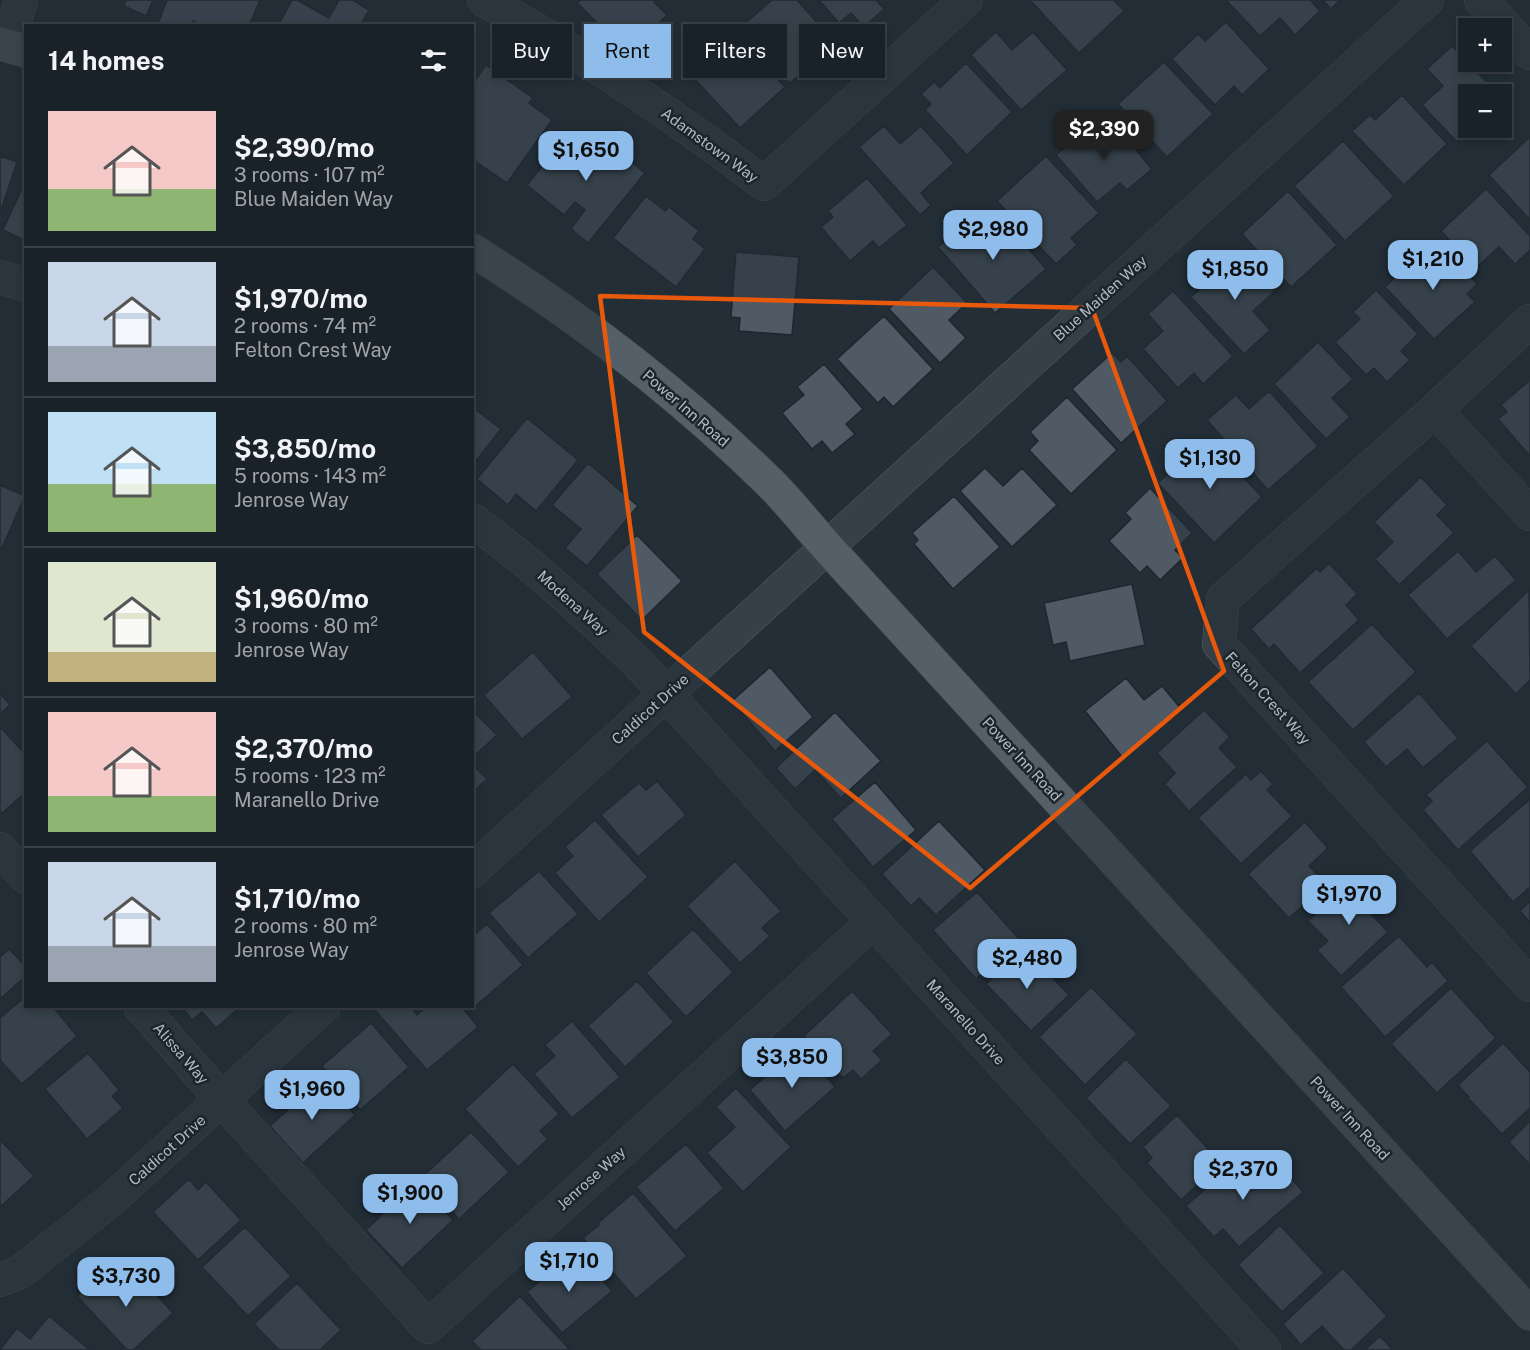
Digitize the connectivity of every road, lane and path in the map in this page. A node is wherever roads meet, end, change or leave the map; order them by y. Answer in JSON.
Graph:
{"nodes":[{"id":1,"x":21,"y":0,"type":"edge"},
{"id":2,"x":484,"y":0,"type":"edge"},
{"id":3,"x":966,"y":0,"type":"edge"},
{"id":4,"x":1427,"y":0,"type":"edge"},
{"id":5,"x":1481,"y":0,"type":"edge"},
{"id":6,"x":520,"y":8,"type":"edge"},
{"id":7,"x":11,"y":47,"type":"edge"},
{"id":8,"x":1530,"y":53,"type":"edge"},
{"id":9,"x":474,"y":251,"type":"edge"},
{"id":10,"x":0,"y":277,"type":"edge"},
{"id":11,"x":24,"y":284,"type":"edge"},
{"id":12,"x":1530,"y":321,"type":"edge"},
{"id":13,"x":1436,"y":410,"type":"junction"},
{"id":14,"x":1530,"y":514,"type":"edge"},
{"id":15,"x":474,"y":521,"type":"edge"},
{"id":16,"x":827,"y":547,"type":"junction"},
{"id":17,"x":667,"y":694,"type":"junction"},
{"id":18,"x":474,"y":869,"type":"edge"},
{"id":19,"x":874,"y":921,"type":"junction"},
{"id":20,"x":1530,"y":985,"type":"edge"},
{"id":21,"x":142,"y":1008,"type":"edge"},
{"id":22,"x":322,"y":1008,"type":"edge"},
{"id":23,"x":222,"y":1100,"type":"junction"},
{"id":24,"x":0,"y":1280,"type":"edge"},
{"id":25,"x":1530,"y":1314,"type":"edge"},
{"id":26,"x":1264,"y":1350,"type":"edge"}],
"edges":[{"from":1,"to":7,"type":"street"},
{"from":2,"to":6,"type":"street","name":"Adamstown Way"},
{"from":3,"to":6,"type":"street","name":"Adamstown Way"},
{"from":4,"to":16,"type":"street","name":"Blue Maiden Way"},
{"from":5,"to":8,"type":"street"},
{"from":9,"to":16,"type":"main road","name":"Power Inn Road"},
{"from":10,"to":11,"type":"street"},
{"from":12,"to":13,"type":"street","name":"Felton Crest Way"},
{"from":13,"to":14,"type":"street"},
{"from":13,"to":20,"type":"street","name":"Felton Crest Way"},
{"from":15,"to":17,"type":"street","name":"Modena Way"},
{"from":16,"to":17,"type":"street","name":"Caldicot Drive"},
{"from":16,"to":25,"type":"main road","name":"Power Inn Road"},
{"from":17,"to":18,"type":"street","name":"Caldicot Drive"},
{"from":17,"to":19,"type":"street","name":"Maranello Drive"},
{"from":19,"to":23,"type":"street","name":"Jenrose Way"},
{"from":19,"to":26,"type":"street","name":"Maranello Drive"},
{"from":21,"to":23,"type":"street","name":"Alissa Way"},
{"from":22,"to":23,"type":"street","name":"Caldicot Drive"},
{"from":23,"to":24,"type":"street","name":"Caldicot Drive"}]}
